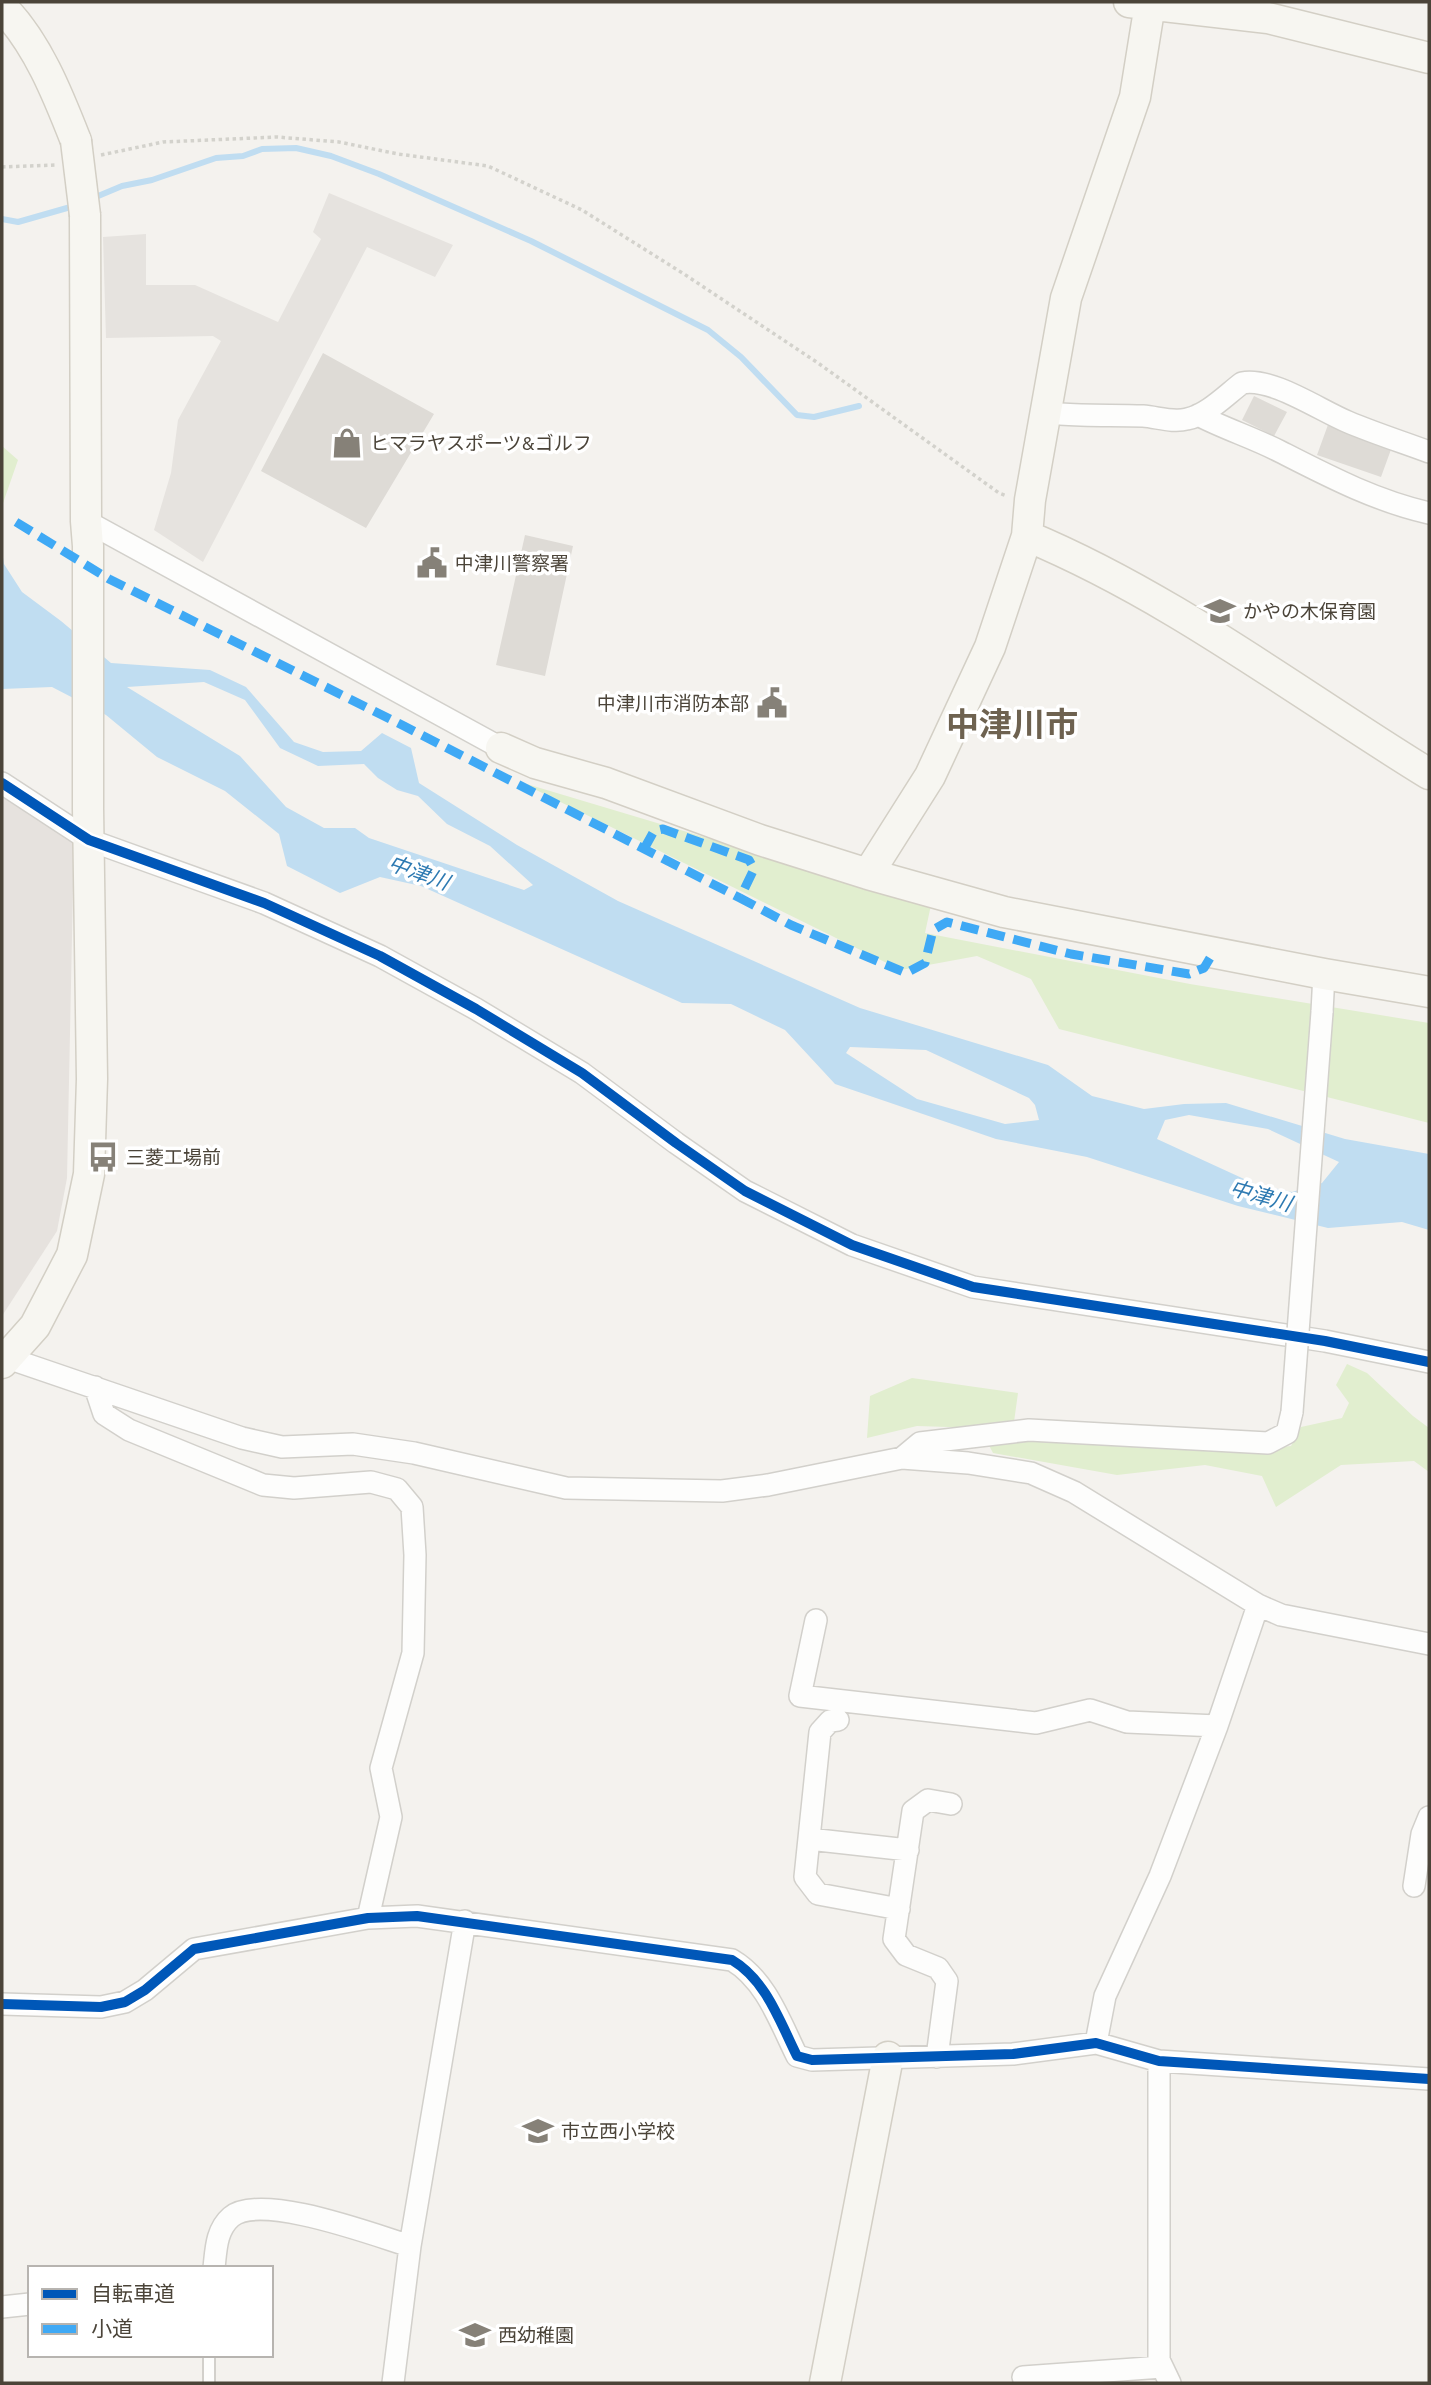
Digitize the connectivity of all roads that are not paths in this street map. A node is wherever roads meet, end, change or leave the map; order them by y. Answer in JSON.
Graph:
{"nodes":[{"id":1,"x":1155,"y":3,"type":"edge"},
{"id":2,"x":2,"y":7,"type":"edge"},
{"id":3,"x":1429,"y":58,"type":"edge"},
{"id":4,"x":1060,"y":414,"type":"dead end"},
{"id":5,"x":1198,"y":415,"type":"junction"},
{"id":6,"x":1429,"y":452,"type":"edge"},
{"id":7,"x":1429,"y":513,"type":"edge"},
{"id":8,"x":87,"y":534,"type":"junction"},
{"id":9,"x":1027,"y":536,"type":"junction"},
{"id":10,"x":501,"y":748,"type":"joint"},
{"id":11,"x":1429,"y":774,"type":"edge"},
{"id":12,"x":2,"y":783,"type":"edge"},
{"id":13,"x":89,"y":840,"type":"junction"},
{"id":14,"x":868,"y":874,"type":"junction"},
{"id":15,"x":1324,"y":974,"type":"junction"},
{"id":16,"x":1429,"y":992,"type":"edge"},
{"id":17,"x":4,"y":1359,"type":"edge"},
{"id":18,"x":1429,"y":1363,"type":"edge"},
{"id":19,"x":95,"y":1387,"type":"junction"},
{"id":20,"x":902,"y":1458,"type":"junction"},
{"id":21,"x":1258,"y":1605,"type":"junction"},
{"id":22,"x":816,"y":1620,"type":"dead end"},
{"id":23,"x":1429,"y":1644,"type":"edge"},
{"id":24,"x":838,"y":1720,"type":"dead end"},
{"id":25,"x":1217,"y":1726,"type":"junction"},
{"id":26,"x":951,"y":1804,"type":"dead end"},
{"id":27,"x":1429,"y":1817,"type":"edge"},
{"id":28,"x":809,"y":1839,"type":"junction"},
{"id":29,"x":908,"y":1850,"type":"junction"},
{"id":30,"x":1414,"y":1886,"type":"dead end"},
{"id":31,"x":899,"y":1909,"type":"junction"},
{"id":32,"x":368,"y":1918,"type":"junction"},
{"id":33,"x":465,"y":1921,"type":"junction"},
{"id":34,"x":2,"y":2004,"type":"edge"},
{"id":35,"x":1096,"y":2043,"type":"junction"},
{"id":36,"x":888,"y":2057,"type":"junction"},
{"id":37,"x":937,"y":2057,"type":"junction"},
{"id":38,"x":1159,"y":2061,"type":"junction"},
{"id":39,"x":1429,"y":2079,"type":"edge"},
{"id":40,"x":410,"y":2246,"type":"junction"},
{"id":41,"x":214,"y":2266,"type":"edge"},
{"id":42,"x":28,"y":2304,"type":"edge"},
{"id":43,"x":2,"y":2307,"type":"edge"},
{"id":44,"x":209,"y":2357,"type":"edge"},
{"id":45,"x":1166,"y":2375,"type":"edge"},
{"id":46,"x":1023,"y":2377,"type":"dead end"},
{"id":47,"x":209,"y":2383,"type":"edge"},
{"id":48,"x":393,"y":2383,"type":"edge"},
{"id":49,"x":825,"y":2383,"type":"edge"}],
"edges":[{"from":1,"to":3,"type":"street"},
{"from":1,"to":9,"type":"street"},
{"from":2,"to":8,"type":"street","bridge":true},
{"from":4,"to":5,"type":"street"},
{"from":5,"to":6,"type":"street"},
{"from":5,"to":7,"type":"street"},
{"from":8,"to":10,"type":"street"},
{"from":8,"to":13,"type":"street"},
{"from":9,"to":11,"type":"street"},
{"from":9,"to":14,"type":"street"},
{"from":10,"to":14,"type":"street"},
{"from":12,"to":13,"type":"street"},
{"from":13,"to":17,"type":"street"},
{"from":13,"to":18,"type":"street"},
{"from":14,"to":15,"type":"street"},
{"from":15,"to":16,"type":"street"},
{"from":15,"to":20,"type":"street","bridge":true},
{"from":17,"to":19,"type":"street"},
{"from":19,"to":20,"type":"street"},
{"from":19,"to":32,"type":"street"},
{"from":20,"to":21,"type":"street"},
{"from":21,"to":23,"type":"street"},
{"from":21,"to":25,"type":"street"},
{"from":22,"to":25,"type":"street"},
{"from":24,"to":28,"type":"street"},
{"from":25,"to":35,"type":"street"},
{"from":26,"to":29,"type":"street"},
{"from":27,"to":30,"type":"street"},
{"from":28,"to":29,"type":"street"},
{"from":28,"to":31,"type":"street"},
{"from":29,"to":31,"type":"street"},
{"from":31,"to":37,"type":"street"},
{"from":32,"to":33,"type":"street"},
{"from":32,"to":34,"type":"street"},
{"from":33,"to":36,"type":"street"},
{"from":33,"to":40,"type":"street"},
{"from":35,"to":37,"type":"street"},
{"from":35,"to":38,"type":"street"},
{"from":36,"to":37,"type":"street"},
{"from":36,"to":49,"type":"street"},
{"from":38,"to":39,"type":"street"},
{"from":38,"to":45,"type":"street"},
{"from":40,"to":41,"type":"street"},
{"from":40,"to":48,"type":"street"},
{"from":42,"to":43,"type":"street"},
{"from":44,"to":47,"type":"lane"},
{"from":45,"to":46,"type":"street"}]}
